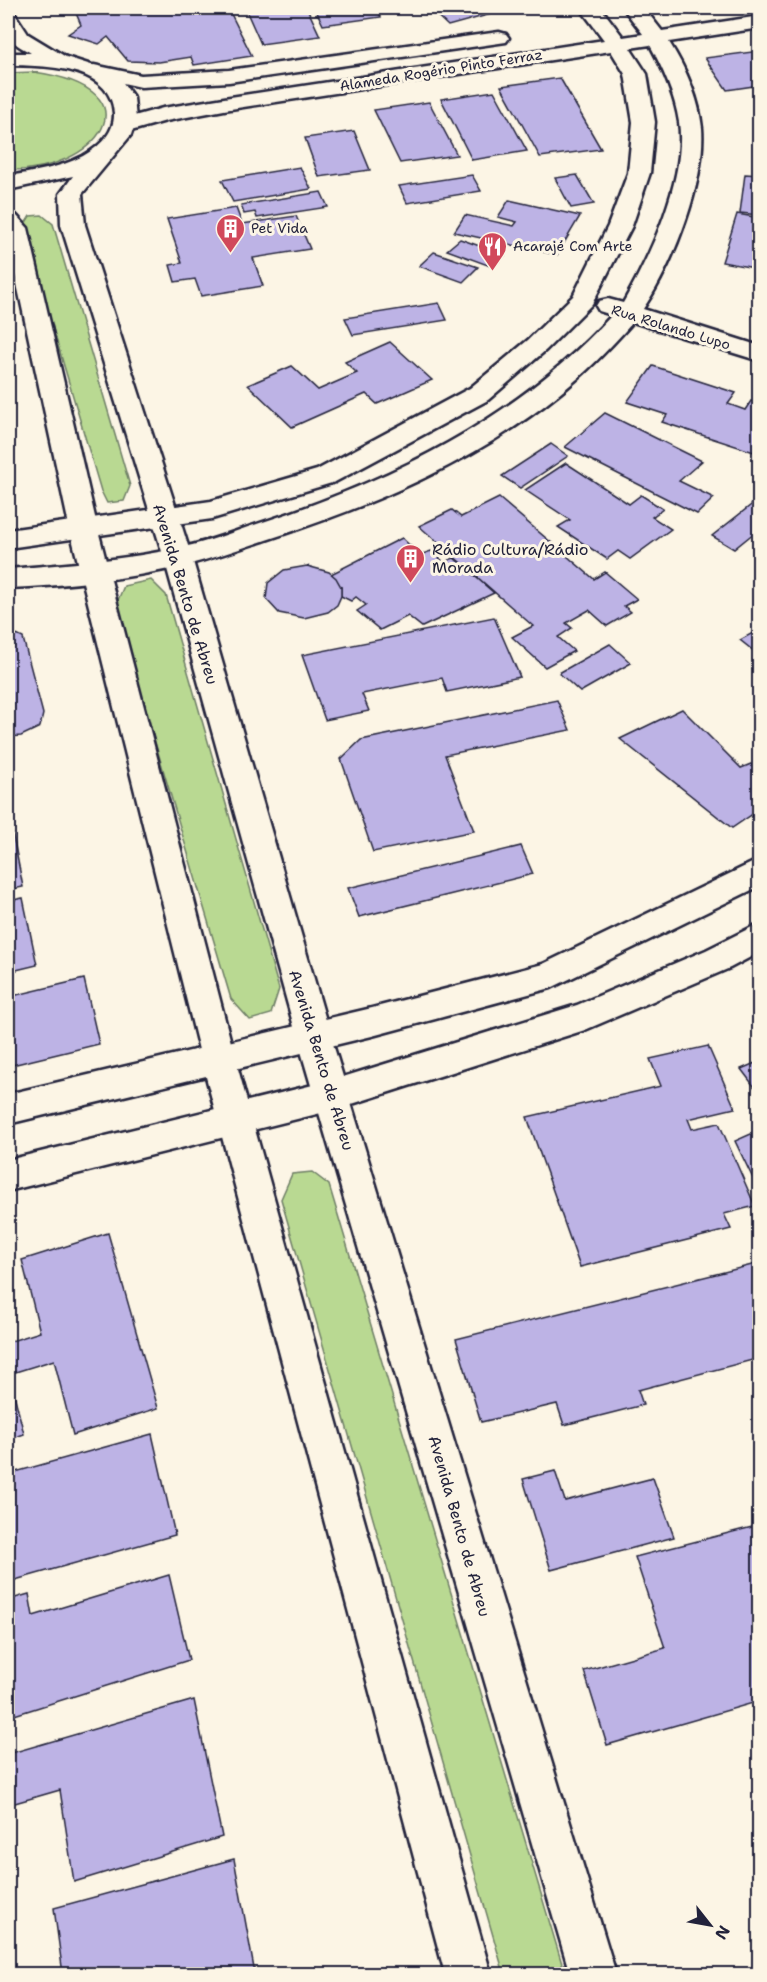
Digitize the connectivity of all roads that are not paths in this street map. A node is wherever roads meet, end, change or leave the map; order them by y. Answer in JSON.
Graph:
{"nodes":[{"id":1,"x":8,"y":18,"type":"edge"},
{"id":2,"x":649,"y":19,"type":"edge"},
{"id":3,"x":759,"y":22,"type":"edge"},
{"id":4,"x":598,"y":25,"type":"edge"},
{"id":5,"x":523,"y":35,"type":"dead end"},
{"id":6,"x":8,"y":59,"type":"edge"},
{"id":7,"x":63,"y":61,"type":"junction"},
{"id":8,"x":94,"y":71,"type":"junction"},
{"id":9,"x":124,"y":126,"type":"junction"},
{"id":10,"x":101,"y":154,"type":"junction"},
{"id":11,"x":8,"y":183,"type":"edge"},
{"id":12,"x":8,"y":220,"type":"edge"},
{"id":13,"x":583,"y":299,"type":"junction"},
{"id":14,"x":628,"y":313,"type":"junction"},
{"id":15,"x":759,"y":354,"type":"edge"},
{"id":16,"x":164,"y":517,"type":"junction"},
{"id":17,"x":84,"y":530,"type":"junction"},
{"id":18,"x":8,"y":539,"type":"edge"},
{"id":19,"x":178,"y":558,"type":"junction"},
{"id":20,"x":96,"y":572,"type":"junction"},
{"id":21,"x":8,"y":579,"type":"edge"},
{"id":22,"x":759,"y":871,"type":"edge"},
{"id":23,"x":759,"y":936,"type":"edge"},
{"id":24,"x":313,"y":1034,"type":"junction"},
{"id":25,"x":218,"y":1058,"type":"junction"},
{"id":26,"x":333,"y":1095,"type":"junction"},
{"id":27,"x":8,"y":1109,"type":"edge"},
{"id":28,"x":235,"y":1121,"type":"junction"},
{"id":29,"x":8,"y":1176,"type":"edge"},
{"id":30,"x":468,"y":1974,"type":"edge"},
{"id":31,"x":593,"y":1974,"type":"edge"}],
"edges":[{"from":1,"to":7,"type":"street"},
{"from":2,"to":3,"type":"street","name":"Alameda Rogério Pinto Ferraz"},
{"from":2,"to":4,"type":"street","name":"Alameda Rogério Pinto Ferraz"},
{"from":2,"to":14,"type":"street"},
{"from":4,"to":9,"type":"street","name":"Alameda Rogério Pinto Ferraz"},
{"from":4,"to":13,"type":"street"},
{"from":5,"to":8,"type":"street","name":"Alameda Rogério Pinto Ferraz"},
{"from":6,"to":7,"type":"street"},
{"from":7,"to":8,"type":"street"},
{"from":8,"to":9,"type":"street"},
{"from":9,"to":10,"type":"street","name":"Avenida Bento de Abreu"},
{"from":10,"to":11,"type":"street"},
{"from":10,"to":16,"type":"street","name":"Avenida Bento de Abreu"},
{"from":12,"to":17,"type":"street"},
{"from":13,"to":14,"type":"street","name":"Rua Rolando Lupo"},
{"from":13,"to":16,"type":"street"},
{"from":14,"to":15,"type":"street","name":"Rua Rolando Lupo"},
{"from":14,"to":19,"type":"street"},
{"from":16,"to":17,"type":"street"},
{"from":16,"to":19,"type":"street","name":"Avenida Bento de Abreu"},
{"from":17,"to":18,"type":"street"},
{"from":17,"to":20,"type":"street"},
{"from":19,"to":20,"type":"street"},
{"from":19,"to":24,"type":"street","name":"Avenida Bento de Abreu"},
{"from":20,"to":21,"type":"street"},
{"from":20,"to":25,"type":"street"},
{"from":22,"to":24,"type":"street"},
{"from":23,"to":26,"type":"street"},
{"from":24,"to":25,"type":"street"},
{"from":24,"to":26,"type":"street","name":"Avenida Bento de Abreu"},
{"from":25,"to":27,"type":"street"},
{"from":25,"to":28,"type":"street"},
{"from":26,"to":28,"type":"street"},
{"from":26,"to":31,"type":"street","name":"Avenida Bento de Abreu"},
{"from":28,"to":29,"type":"street"},
{"from":28,"to":30,"type":"street"}]}
